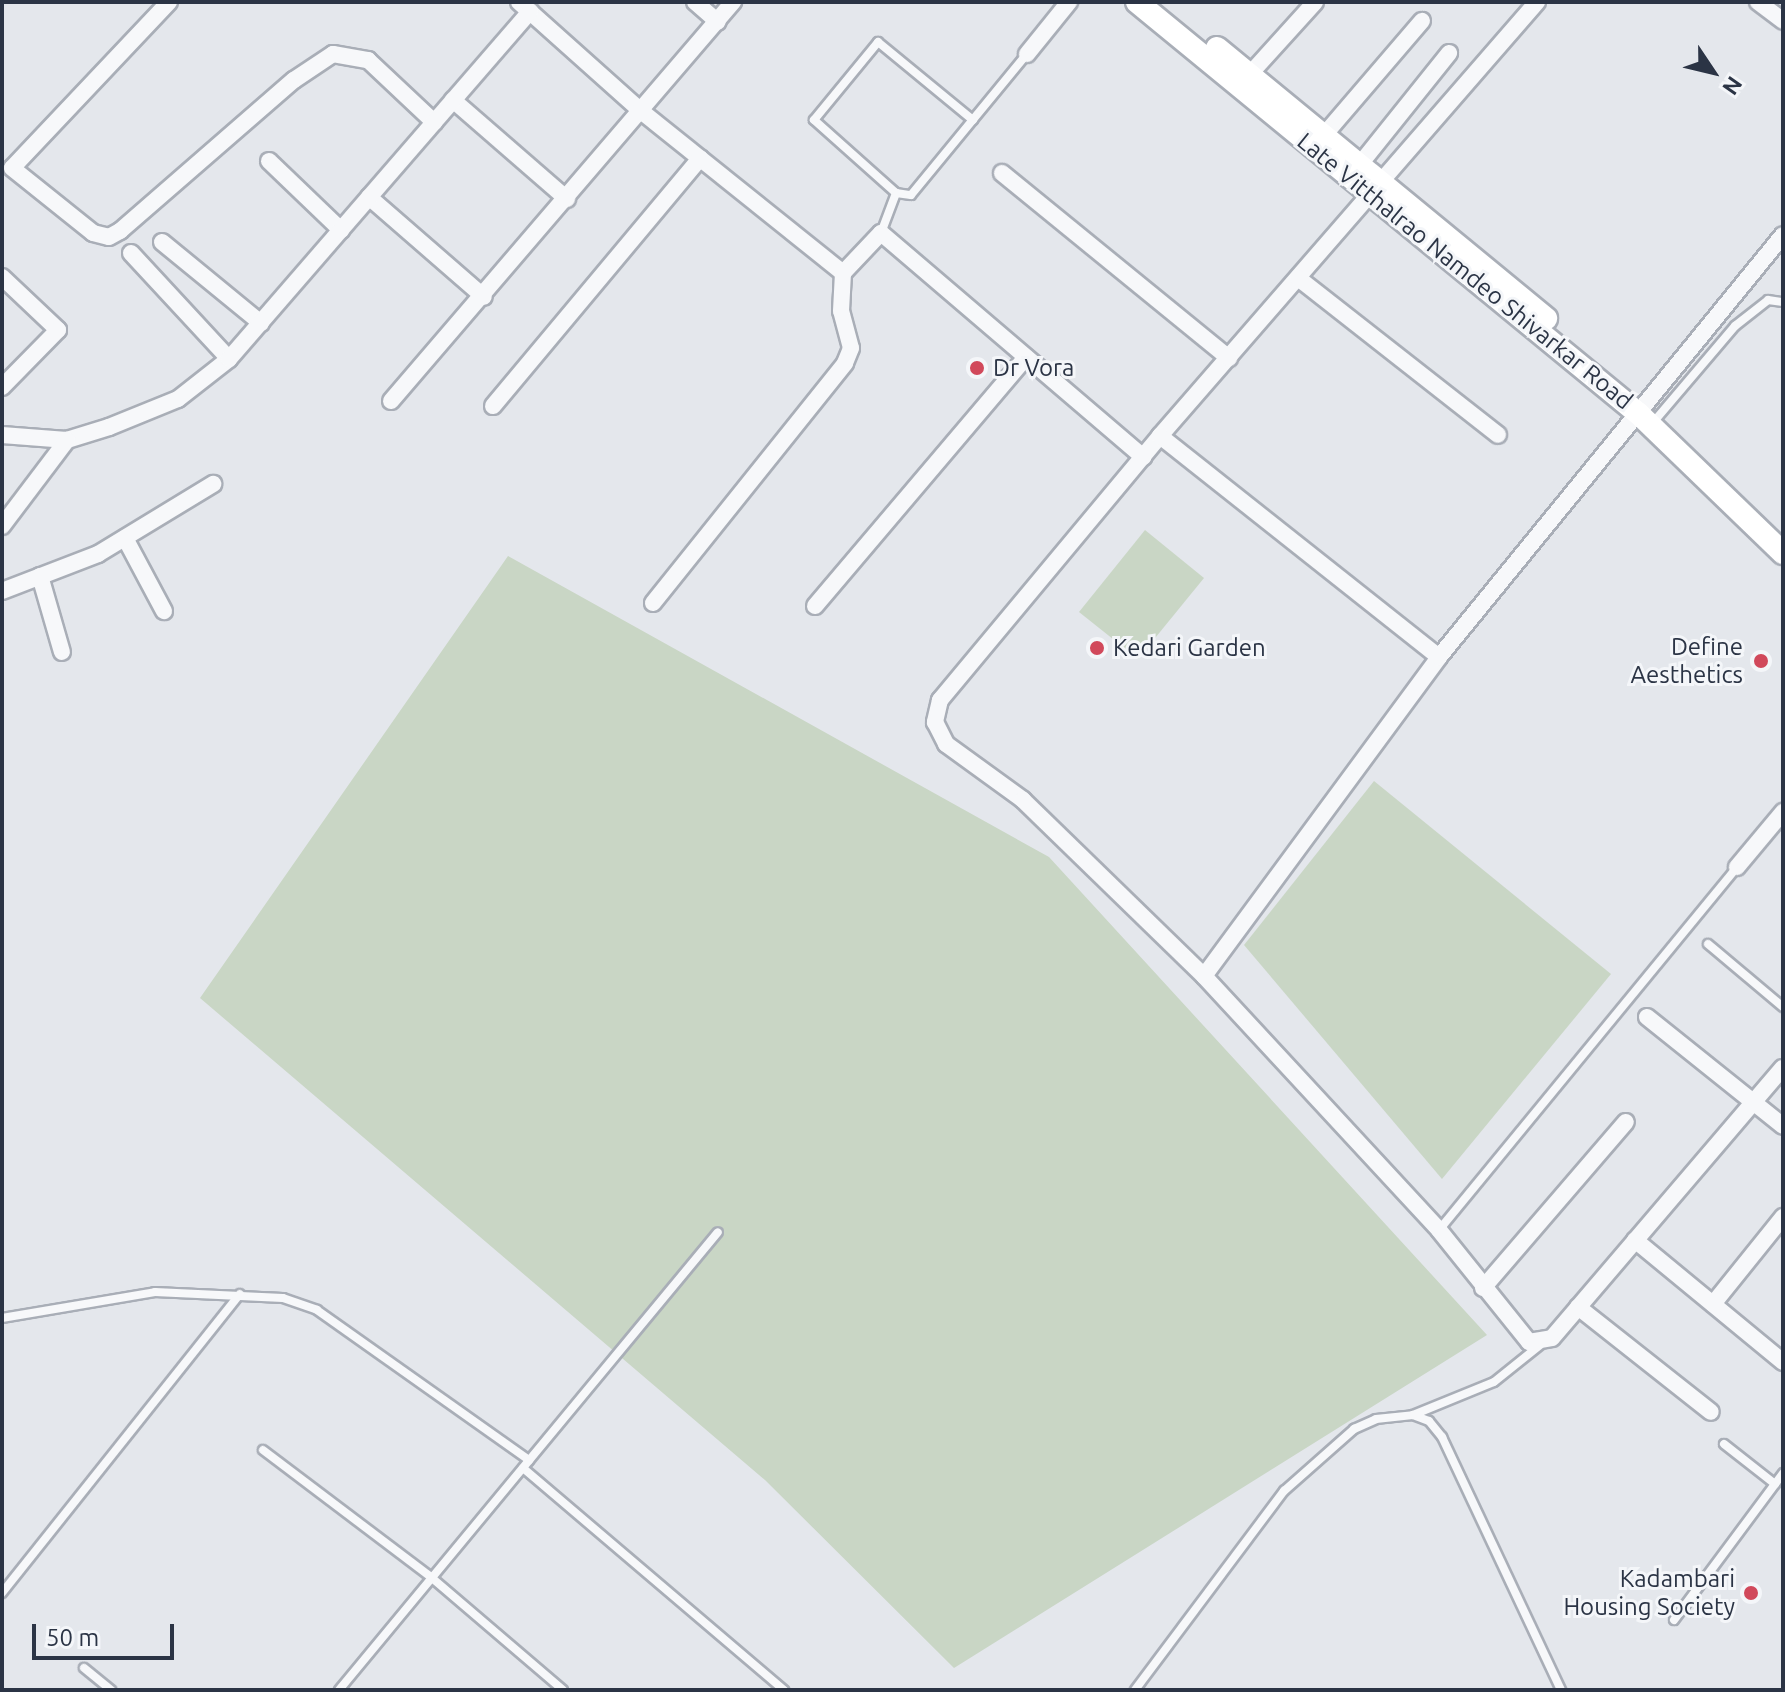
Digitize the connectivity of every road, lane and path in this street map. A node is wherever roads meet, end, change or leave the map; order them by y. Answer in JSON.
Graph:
{"nodes":[{"id":1,"x":169,"y":2,"type":"edge"},
{"id":2,"x":695,"y":2,"type":"edge"},
{"id":3,"x":733,"y":2,"type":"edge"},
{"id":4,"x":1069,"y":2,"type":"edge"},
{"id":5,"x":1137,"y":2,"type":"edge"},
{"id":6,"x":1160,"y":2,"type":"edge"},
{"id":7,"x":1315,"y":2,"type":"edge"},
{"id":8,"x":1537,"y":2,"type":"edge"},
{"id":9,"x":1758,"y":2,"type":"edge"},
{"id":10,"x":524,"y":6,"type":"edge"},
{"id":11,"x":1422,"y":21,"type":"dead end"},
{"id":12,"x":1783,"y":21,"type":"edge"},
{"id":13,"x":718,"y":22,"type":"junction"},
{"id":14,"x":1449,"y":53,"type":"dead end"},
{"id":15,"x":1027,"y":54,"type":"joint"},
{"id":16,"x":1250,"y":74,"type":"junction"},
{"id":17,"x":453,"y":100,"type":"junction"},
{"id":18,"x":641,"y":111,"type":"junction"},
{"id":19,"x":973,"y":120,"type":"junction"},
{"id":20,"x":434,"y":122,"type":"junction"},
{"id":21,"x":1325,"y":134,"type":"junction"},
{"id":22,"x":700,"y":158,"type":"junction"},
{"id":23,"x":269,"y":161,"type":"dead end"},
{"id":24,"x":1361,"y":163,"type":"junction"},
{"id":25,"x":1002,"y":173,"type":"dead end"},
{"id":26,"x":1376,"y":187,"type":"junction"},
{"id":27,"x":896,"y":193,"type":"junction"},
{"id":28,"x":369,"y":197,"type":"junction"},
{"id":29,"x":567,"y":199,"type":"junction"},
{"id":30,"x":341,"y":230,"type":"junction"},
{"id":31,"x":881,"y":233,"type":"junction"},
{"id":32,"x":1783,"y":235,"type":"edge"},
{"id":33,"x":162,"y":242,"type":"dead end"},
{"id":34,"x":131,"y":253,"type":"dead end"},
{"id":35,"x":843,"y":273,"type":"junction"},
{"id":36,"x":2,"y":277,"type":"edge"},
{"id":37,"x":1298,"y":278,"type":"junction"},
{"id":38,"x":484,"y":297,"type":"junction"},
{"id":39,"x":1783,"y":302,"type":"edge"},
{"id":40,"x":261,"y":323,"type":"junction"},
{"id":41,"x":1026,"y":357,"type":"junction"},
{"id":42,"x":1229,"y":358,"type":"junction"},
{"id":43,"x":229,"y":359,"type":"junction"},
{"id":44,"x":2,"y":387,"type":"edge"},
{"id":45,"x":391,"y":401,"type":"dead end"},
{"id":46,"x":493,"y":406,"type":"dead end"},
{"id":47,"x":1648,"y":416,"type":"junction"},
{"id":48,"x":2,"y":435,"type":"edge"},
{"id":49,"x":1498,"y":435,"type":"dead end"},
{"id":50,"x":1160,"y":436,"type":"junction"},
{"id":51,"x":67,"y":440,"type":"junction"},
{"id":52,"x":1143,"y":457,"type":"junction"},
{"id":53,"x":213,"y":484,"type":"dead end"},
{"id":54,"x":2,"y":526,"type":"edge"},
{"id":55,"x":1783,"y":534,"type":"edge"},
{"id":56,"x":125,"y":538,"type":"junction"},
{"id":57,"x":1783,"y":553,"type":"edge"},
{"id":58,"x":40,"y":576,"type":"junction"},
{"id":59,"x":2,"y":591,"type":"edge"},
{"id":60,"x":653,"y":603,"type":"dead end"},
{"id":61,"x":815,"y":606,"type":"dead end"},
{"id":62,"x":164,"y":611,"type":"dead end"},
{"id":63,"x":62,"y":652,"type":"dead end"},
{"id":64,"x":1439,"y":657,"type":"junction"},
{"id":65,"x":1783,"y":812,"type":"edge"},
{"id":66,"x":1737,"y":867,"type":"joint"},
{"id":67,"x":1708,"y":944,"type":"dead end"},
{"id":68,"x":1204,"y":976,"type":"junction"},
{"id":69,"x":1783,"y":1007,"type":"edge"},
{"id":70,"x":1647,"y":1017,"type":"dead end"},
{"id":71,"x":1783,"y":1068,"type":"edge"},
{"id":72,"x":1753,"y":1103,"type":"junction"},
{"id":73,"x":1626,"y":1122,"type":"dead end"},
{"id":74,"x":1783,"y":1126,"type":"edge"},
{"id":75,"x":1783,"y":1217,"type":"edge"},
{"id":76,"x":1439,"y":1230,"type":"junction"},
{"id":77,"x":718,"y":1232,"type":"dead end"},
{"id":78,"x":1635,"y":1240,"type":"junction"},
{"id":79,"x":1483,"y":1288,"type":"junction"},
{"id":80,"x":240,"y":1294,"type":"junction"},
{"id":81,"x":1713,"y":1304,"type":"junction"},
{"id":82,"x":1578,"y":1307,"type":"junction"},
{"id":83,"x":2,"y":1318,"type":"edge"},
{"id":84,"x":1542,"y":1343,"type":"junction"},
{"id":85,"x":1783,"y":1362,"type":"edge"},
{"id":86,"x":1711,"y":1412,"type":"dead end"},
{"id":87,"x":1413,"y":1415,"type":"junction"},
{"id":88,"x":1724,"y":1444,"type":"dead end"},
{"id":89,"x":263,"y":1450,"type":"dead end"},
{"id":90,"x":529,"y":1460,"type":"junction"},
{"id":91,"x":523,"y":1468,"type":"junction"},
{"id":92,"x":1783,"y":1473,"type":"edge"},
{"id":93,"x":1775,"y":1484,"type":"junction"},
{"id":94,"x":432,"y":1578,"type":"junction"},
{"id":95,"x":2,"y":1593,"type":"edge"},
{"id":96,"x":1674,"y":1620,"type":"dead end"},
{"id":97,"x":84,"y":1668,"type":"dead end"},
{"id":98,"x":111,"y":1690,"type":"edge"},
{"id":99,"x":339,"y":1690,"type":"edge"},
{"id":100,"x":563,"y":1690,"type":"edge"},
{"id":101,"x":784,"y":1690,"type":"edge"},
{"id":102,"x":1135,"y":1690,"type":"edge"},
{"id":103,"x":1561,"y":1690,"type":"edge"}],
"edges":[{"from":1,"to":20,"type":"street"},
{"from":2,"to":13,"type":"street"},
{"from":3,"to":13,"type":"street"},
{"from":4,"to":15,"type":"street"},
{"from":5,"to":26,"type":"main road","name":"Late Vitthalrao Namdeo Shivarkar Road"},
{"from":6,"to":16,"type":"main road","name":"Late Vitthalrao Namdeo Shivarkar Road"},
{"from":7,"to":16,"type":"street"},
{"from":8,"to":26,"type":"street"},
{"from":9,"to":12,"type":"street"},
{"from":10,"to":17,"type":"street"},
{"from":10,"to":18,"type":"street"},
{"from":11,"to":21,"type":"street"},
{"from":13,"to":18,"type":"street"},
{"from":14,"to":24,"type":"street"},
{"from":15,"to":19,"type":"lane"},
{"from":16,"to":21,"type":"main road","name":"Late Vitthalrao Namdeo Shivarkar Road"},
{"from":17,"to":20,"type":"street"},
{"from":17,"to":29,"type":"street"},
{"from":18,"to":22,"type":"street"},
{"from":18,"to":29,"type":"street"},
{"from":19,"to":27,"type":"lane"},
{"from":19,"to":27,"type":"lane"},
{"from":20,"to":28,"type":"street"},
{"from":21,"to":24,"type":"main road","name":"Late Vitthalrao Namdeo Shivarkar Road"},
{"from":22,"to":35,"type":"street"},
{"from":22,"to":46,"type":"street"},
{"from":23,"to":30,"type":"street"},
{"from":24,"to":26,"type":"main road","name":"Late Vitthalrao Namdeo Shivarkar Road"},
{"from":25,"to":42,"type":"street"},
{"from":26,"to":37,"type":"street"},
{"from":26,"to":47,"type":"main road","name":"Late Vitthalrao Namdeo Shivarkar Road"},
{"from":27,"to":31,"type":"lane"},
{"from":28,"to":30,"type":"street"},
{"from":28,"to":38,"type":"street"},
{"from":29,"to":38,"type":"street"},
{"from":30,"to":40,"type":"street"},
{"from":31,"to":35,"type":"street"},
{"from":31,"to":41,"type":"street"},
{"from":32,"to":47,"type":"street"},
{"from":33,"to":40,"type":"street"},
{"from":34,"to":43,"type":"street"},
{"from":35,"to":60,"type":"street"},
{"from":36,"to":44,"type":"street"},
{"from":37,"to":42,"type":"street"},
{"from":37,"to":49,"type":"street"},
{"from":38,"to":45,"type":"street"},
{"from":39,"to":47,"type":"lane"},
{"from":40,"to":43,"type":"street"},
{"from":41,"to":52,"type":"street"},
{"from":41,"to":61,"type":"street"},
{"from":42,"to":50,"type":"street"},
{"from":43,"to":51,"type":"street"},
{"from":47,"to":55,"type":"main road","name":"Late Vitthalrao Namdeo Shivarkar Road"},
{"from":47,"to":57,"type":"main road","name":"Late Vitthalrao Namdeo Shivarkar Road"},
{"from":47,"to":64,"type":"street"},
{"from":48,"to":51,"type":"street"},
{"from":50,"to":52,"type":"street"},
{"from":50,"to":64,"type":"street"},
{"from":51,"to":54,"type":"street"},
{"from":52,"to":68,"type":"street"},
{"from":53,"to":56,"type":"street"},
{"from":56,"to":58,"type":"street"},
{"from":56,"to":62,"type":"street"},
{"from":58,"to":59,"type":"street"},
{"from":58,"to":63,"type":"street"},
{"from":64,"to":68,"type":"street"},
{"from":65,"to":66,"type":"street"},
{"from":66,"to":76,"type":"lane"},
{"from":67,"to":69,"type":"lane"},
{"from":68,"to":76,"type":"street"},
{"from":70,"to":72,"type":"street"},
{"from":71,"to":72,"type":"street"},
{"from":72,"to":74,"type":"street"},
{"from":72,"to":78,"type":"street"},
{"from":73,"to":79,"type":"street"},
{"from":75,"to":81,"type":"street"},
{"from":76,"to":79,"type":"street"},
{"from":77,"to":90,"type":"lane"},
{"from":78,"to":81,"type":"street"},
{"from":78,"to":82,"type":"street"},
{"from":79,"to":84,"type":"street"},
{"from":80,"to":83,"type":"lane"},
{"from":80,"to":90,"type":"lane"},
{"from":80,"to":95,"type":"lane"},
{"from":81,"to":85,"type":"street"},
{"from":82,"to":84,"type":"street"},
{"from":82,"to":86,"type":"street"},
{"from":84,"to":87,"type":"lane"},
{"from":87,"to":102,"type":"lane"},
{"from":87,"to":103,"type":"lane"},
{"from":88,"to":93,"type":"lane"},
{"from":89,"to":94,"type":"lane"},
{"from":90,"to":91,"type":"lane"},
{"from":91,"to":94,"type":"lane"},
{"from":91,"to":101,"type":"lane"},
{"from":92,"to":93,"type":"lane"},
{"from":93,"to":96,"type":"lane"},
{"from":94,"to":99,"type":"lane"},
{"from":94,"to":100,"type":"lane"},
{"from":97,"to":98,"type":"lane"}]}
